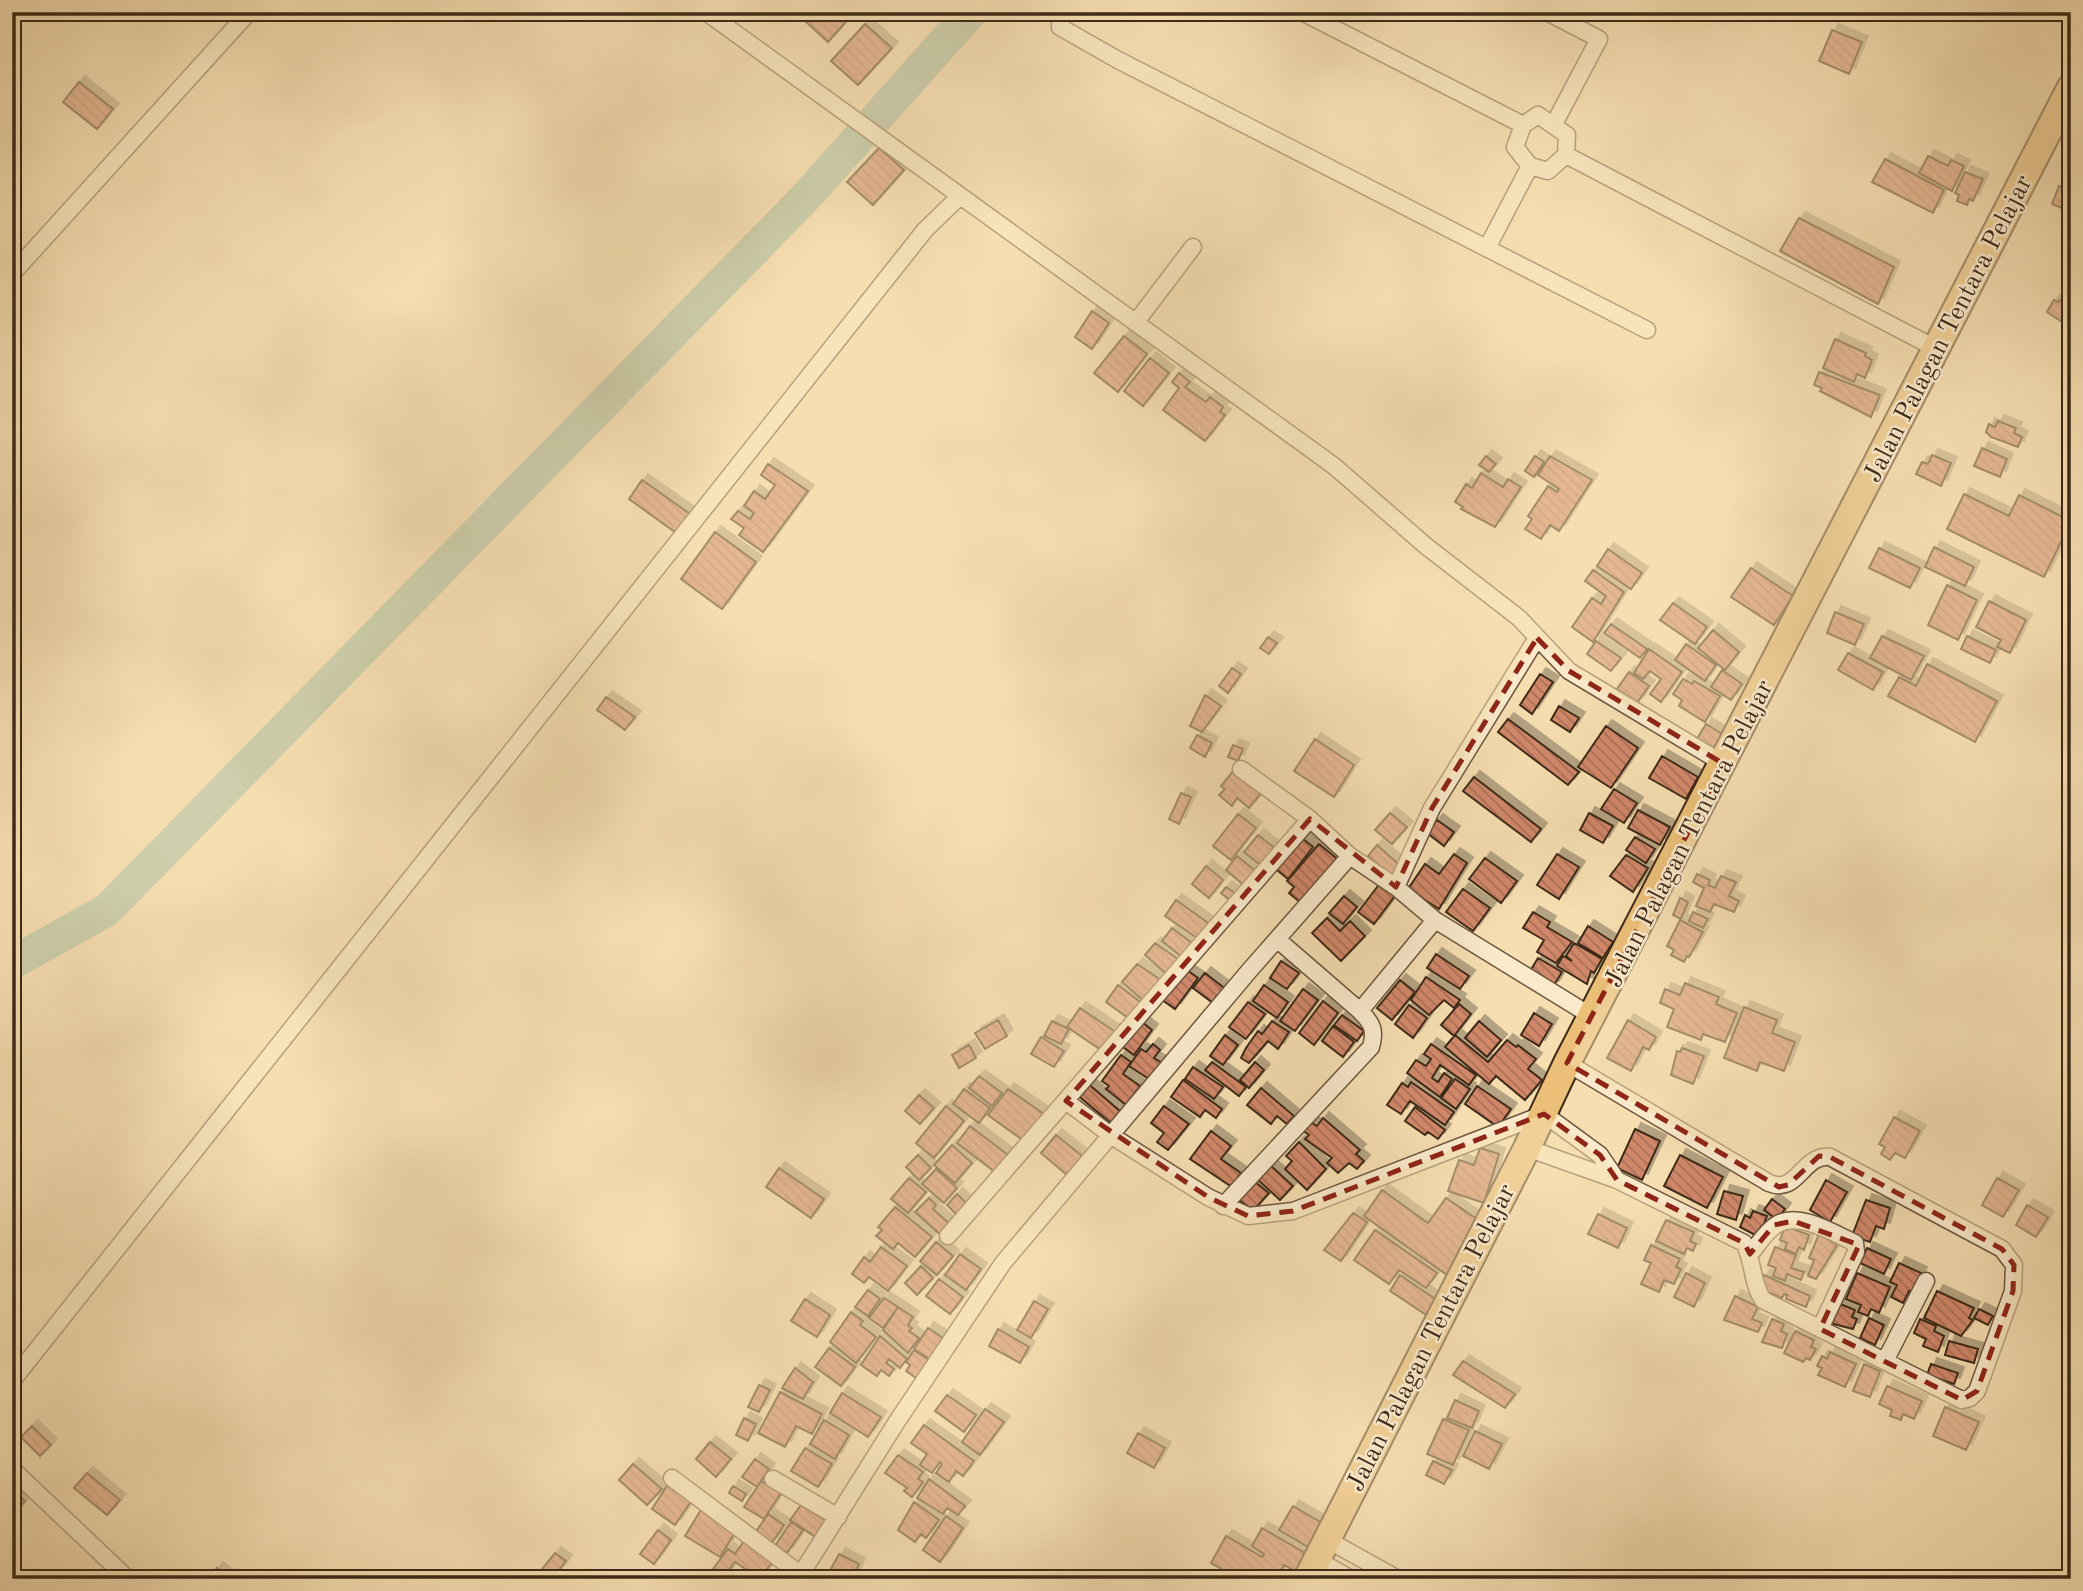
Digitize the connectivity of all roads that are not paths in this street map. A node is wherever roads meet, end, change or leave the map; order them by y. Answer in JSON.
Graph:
{"nodes":[{"id":1,"x":249,"y":12,"type":"edge"},
{"id":2,"x":706,"y":12,"type":"edge"},
{"id":3,"x":1061,"y":12,"type":"edge"},
{"id":4,"x":1302,"y":12,"type":"edge"},
{"id":5,"x":1547,"y":12,"type":"edge"},
{"id":6,"x":2071,"y":87,"type":"edge"},
{"id":7,"x":1554,"y":124,"type":"junction"},
{"id":8,"x":1523,"y":125,"type":"junction"},
{"id":9,"x":1566,"y":155,"type":"junction"},
{"id":10,"x":1530,"y":166,"type":"junction"},
{"id":11,"x":960,"y":196,"type":"junction"},
{"id":12,"x":1193,"y":247,"type":"dead end"},
{"id":13,"x":1487,"y":248,"type":"junction"},
{"id":14,"x":12,"y":274,"type":"edge"},
{"id":15,"x":1136,"y":323,"type":"junction"},
{"id":16,"x":1647,"y":330,"type":"dead end"},
{"id":17,"x":1937,"y":349,"type":"junction"},
{"id":18,"x":1537,"y":638,"type":"junction"},
{"id":19,"x":1724,"y":764,"type":"junction"},
{"id":20,"x":1241,"y":769,"type":"dead end"},
{"id":21,"x":1310,"y":818,"type":"junction"},
{"id":22,"x":1350,"y":856,"type":"junction"},
{"id":23,"x":1396,"y":887,"type":"junction"},
{"id":24,"x":1435,"y":920,"type":"junction"},
{"id":25,"x":1278,"y":940,"type":"junction"},
{"id":26,"x":1360,"y":1011,"type":"junction"},
{"id":27,"x":1594,"y":1017,"type":"junction"},
{"id":28,"x":1567,"y":1063,"type":"junction"},
{"id":29,"x":1066,"y":1101,"type":"junction"},
{"id":30,"x":1544,"y":1114,"type":"junction"},
{"id":31,"x":1112,"y":1136,"type":"junction"},
{"id":32,"x":1527,"y":1148,"type":"junction"},
{"id":33,"x":1617,"y":1180,"type":"junction"},
{"id":34,"x":1223,"y":1206,"type":"junction"},
{"id":35,"x":948,"y":1236,"type":"dead end"},
{"id":36,"x":1750,"y":1254,"type":"junction"},
{"id":37,"x":1926,"y":1281,"type":"dead end"},
{"id":38,"x":1820,"y":1329,"type":"junction"},
{"id":39,"x":1885,"y":1361,"type":"junction"},
{"id":40,"x":12,"y":1381,"type":"edge"},
{"id":41,"x":12,"y":1469,"type":"edge"},
{"id":42,"x":672,"y":1478,"type":"dead end"},
{"id":43,"x":773,"y":1479,"type":"dead end"},
{"id":44,"x":838,"y":1517,"type":"junction"},
{"id":45,"x":1317,"y":1559,"type":"edge"},
{"id":46,"x":799,"y":1577,"type":"edge"},
{"id":47,"x":128,"y":1579,"type":"edge"},
{"id":48,"x":1351,"y":1579,"type":"edge"},
{"id":49,"x":1398,"y":1579,"type":"edge"}],
"edges":[{"from":1,"to":14,"type":"street"},
{"from":2,"to":11,"type":"street"},
{"from":3,"to":13,"type":"street"},
{"from":4,"to":8,"type":"street"},
{"from":5,"to":7,"type":"street"},
{"from":6,"to":17,"type":"main road","name":"Jalan Palagan Tentara Pelajar"},
{"from":7,"to":8,"type":"street"},
{"from":7,"to":9,"type":"street"},
{"from":8,"to":10,"type":"street"},
{"from":9,"to":10,"type":"street"},
{"from":9,"to":17,"type":"street"},
{"from":10,"to":13,"type":"street"},
{"from":11,"to":15,"type":"street"},
{"from":11,"to":40,"type":"street"},
{"from":12,"to":15,"type":"street"},
{"from":13,"to":16,"type":"street"},
{"from":15,"to":18,"type":"street"},
{"from":17,"to":19,"type":"main road","name":"Jalan Palagan Tentara Pelajar"},
{"from":18,"to":19,"type":"street"},
{"from":18,"to":23,"type":"street"},
{"from":19,"to":27,"type":"main road","name":"Jalan Palagan Tentara Pelajar"},
{"from":20,"to":21,"type":"street"},
{"from":21,"to":22,"type":"street"},
{"from":21,"to":29,"type":"street"},
{"from":22,"to":23,"type":"street"},
{"from":22,"to":25,"type":"street"},
{"from":23,"to":24,"type":"street"},
{"from":24,"to":26,"type":"street"},
{"from":24,"to":27,"type":"street"},
{"from":25,"to":26,"type":"street"},
{"from":25,"to":31,"type":"street"},
{"from":26,"to":34,"type":"street"},
{"from":27,"to":28,"type":"main road","name":"Jalan Palagan Tentara Pelajar"},
{"from":28,"to":30,"type":"main road","name":"Jalan Palagan Tentara Pelajar"},
{"from":28,"to":39,"type":"street"},
{"from":29,"to":31,"type":"street"},
{"from":29,"to":35,"type":"street"},
{"from":30,"to":32,"type":"main road","name":"Jalan Palagan Tentara Pelajar"},
{"from":30,"to":33,"type":"street"},
{"from":30,"to":34,"type":"street"},
{"from":31,"to":34,"type":"street"},
{"from":31,"to":44,"type":"street"},
{"from":32,"to":33,"type":"street"},
{"from":32,"to":45,"type":"main road","name":"Jalan Palagan Tentara Pelajar"},
{"from":33,"to":36,"type":"street"},
{"from":36,"to":38,"type":"street"},
{"from":36,"to":38,"type":"street"},
{"from":37,"to":39,"type":"street"},
{"from":38,"to":39,"type":"street"},
{"from":41,"to":47,"type":"street"},
{"from":42,"to":46,"type":"street"},
{"from":43,"to":44,"type":"street"},
{"from":44,"to":46,"type":"street"},
{"from":45,"to":48,"type":"street"},
{"from":45,"to":49,"type":"street"}]}
